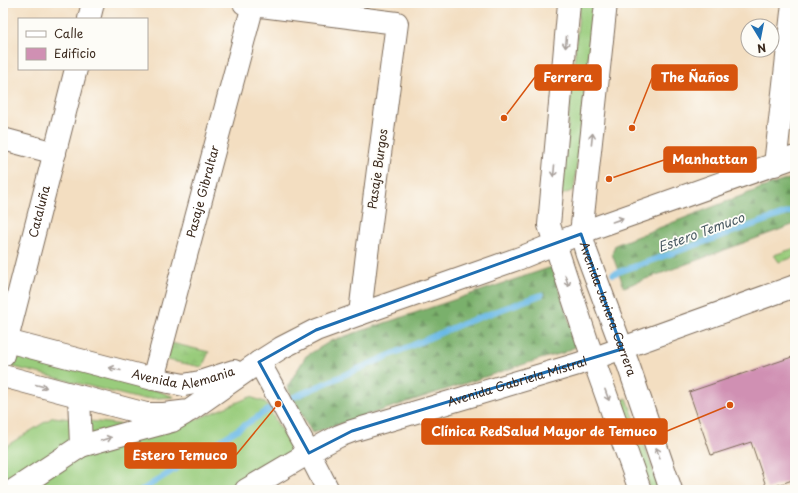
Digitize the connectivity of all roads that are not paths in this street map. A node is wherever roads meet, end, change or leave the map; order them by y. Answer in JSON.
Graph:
{"nodes":[{"id":1,"x":93,"y":3,"type":"edge"},
{"id":2,"x":569,"y":3,"type":"edge"},
{"id":3,"x":606,"y":3,"type":"edge"},
{"id":4,"x":793,"y":3,"type":"edge"},
{"id":5,"x":249,"y":4,"type":"edge"},
{"id":6,"x":89,"y":18,"type":"edge"},
{"id":7,"x":76,"y":70,"type":"edge"},
{"id":8,"x":3,"y":139,"type":"edge"},
{"id":9,"x":55,"y":153,"type":"junction"},
{"id":10,"x":785,"y":161,"type":"edge"},
{"id":11,"x":581,"y":234,"type":"junction"},
{"id":12,"x":555,"y":244,"type":"junction"},
{"id":13,"x":795,"y":286,"type":"edge"},
{"id":14,"x":360,"y":314,"type":"junction"},
{"id":15,"x":4,"y":345,"type":"edge"},
{"id":16,"x":622,"y":349,"type":"junction"},
{"id":17,"x":594,"y":359,"type":"junction"},
{"id":18,"x":264,"y":372,"type":"junction"},
{"id":19,"x":3,"y":376,"type":"edge"},
{"id":20,"x":153,"y":379,"type":"junction"},
{"id":21,"x":79,"y":396,"type":"junction"},
{"id":22,"x":189,"y":411,"type":"junction"},
{"id":23,"x":305,"y":445,"type":"junction"},
{"id":24,"x":81,"y":446,"type":"junction"},
{"id":25,"x":14,"y":490,"type":"edge"},
{"id":26,"x":246,"y":490,"type":"edge"},
{"id":27,"x":328,"y":490,"type":"edge"},
{"id":28,"x":640,"y":490,"type":"edge"},
{"id":29,"x":671,"y":490,"type":"edge"}],
"edges":[{"from":1,"to":6,"type":"street"},
{"from":2,"to":12,"type":"street","one_way":true},
{"from":11,"to":3,"type":"street","name":"Avenida Javiera Carrera","one_way":true},
{"from":4,"to":10,"type":"street"},
{"from":5,"to":14,"type":"street","name":"Pasaje Burgos"},
{"from":5,"to":20,"type":"street","name":"Pasaje Gibraltar"},
{"from":7,"to":9,"type":"street","name":"Cataluña"},
{"from":8,"to":9,"type":"street"},
{"from":9,"to":15,"type":"street","name":"Cataluña"},
{"from":11,"to":10,"type":"street","one_way":true},
{"from":11,"to":12,"type":"street"},
{"from":11,"to":16,"type":"street","name":"Avenida Javiera Carrera"},
{"from":12,"to":14,"type":"street"},
{"from":12,"to":17,"type":"street","one_way":true},
{"from":13,"to":16,"type":"street","name":"Avenida Gabriela Mistral"},
{"from":14,"to":18,"type":"street"},
{"from":20,"to":15,"type":"street","name":"Avenida Alemania","one_way":true},
{"from":16,"to":17,"type":"street","name":"Avenida Gabriela Mistral"},
{"from":29,"to":16,"type":"street","name":"Avenida Javiera Carrera","one_way":true},
{"from":17,"to":23,"type":"street","name":"Avenida Gabriela Mistral"},
{"from":17,"to":28,"type":"street","one_way":true},
{"from":18,"to":20,"type":"street","name":"Avenida Alemania"},
{"from":18,"to":22,"type":"street","name":"Avenida Alemania"},
{"from":18,"to":23,"type":"street"},
{"from":19,"to":21,"type":"street","name":"Avenida Alemania","one_way":true},
{"from":21,"to":22,"type":"street","name":"Avenida Alemania"},
{"from":21,"to":24,"type":"street"},
{"from":24,"to":22,"type":"street","one_way":true},
{"from":23,"to":26,"type":"street","name":"Avenida Gabriela Mistral"},
{"from":23,"to":27,"type":"street"},
{"from":24,"to":25,"type":"street"}]}
